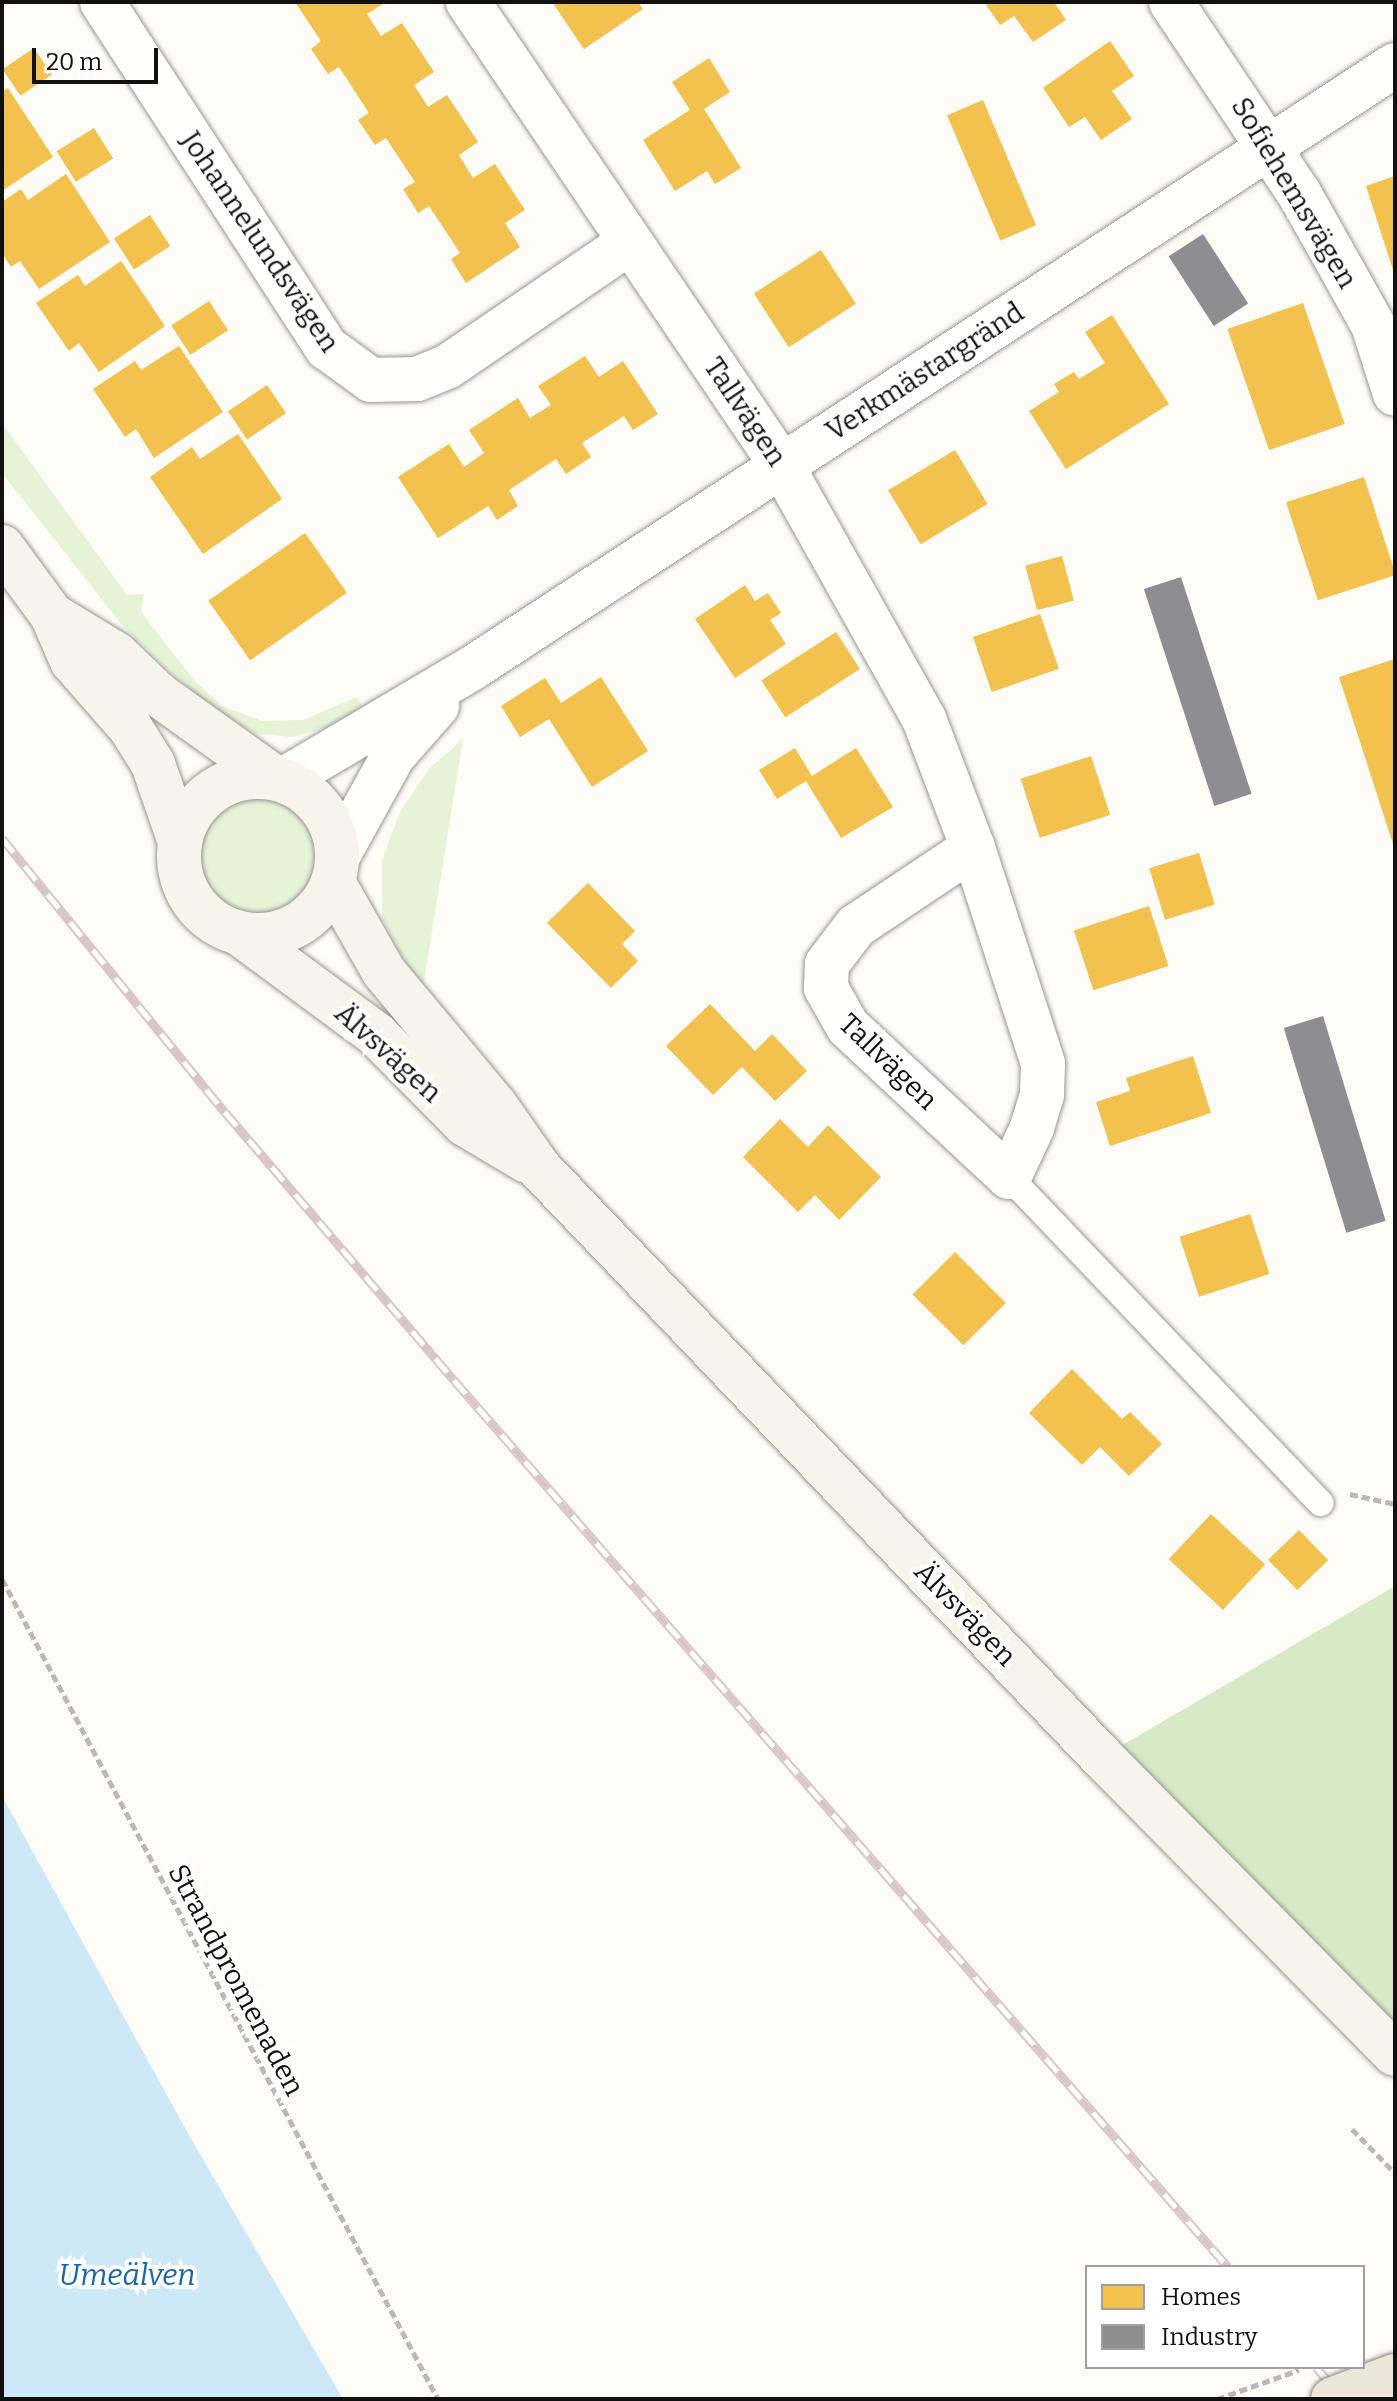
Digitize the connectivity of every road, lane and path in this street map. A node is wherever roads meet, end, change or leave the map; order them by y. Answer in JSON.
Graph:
{"nodes":[{"id":1,"x":102,"y":2,"type":"edge"},
{"id":2,"x":468,"y":2,"type":"edge"},
{"id":3,"x":1171,"y":2,"type":"edge"},
{"id":4,"x":1395,"y":65,"type":"edge"},
{"id":5,"x":1271,"y":146,"type":"junction"},
{"id":6,"x":629,"y":243,"type":"junction"},
{"id":7,"x":1395,"y":394,"type":"edge"},
{"id":8,"x":782,"y":466,"type":"junction"},
{"id":9,"x":2,"y":547,"type":"edge"},
{"id":10,"x":52,"y":615,"type":"junction"},
{"id":11,"x":455,"y":679,"type":"junction"},
{"id":12,"x":279,"y":779,"type":"junction"},
{"id":13,"x":180,"y":842,"type":"junction"},
{"id":14,"x":973,"y":848,"type":"junction"},
{"id":15,"x":335,"y":869,"type":"junction"},
{"id":16,"x":239,"y":933,"type":"junction"},
{"id":17,"x":540,"y":1169,"type":"junction"},
{"id":18,"x":1009,"y":1177,"type":"junction"},
{"id":19,"x":1320,"y":1503,"type":"dead end"},
{"id":20,"x":2,"y":1579,"type":"edge"},
{"id":21,"x":1395,"y":2054,"type":"edge"},
{"id":22,"x":1352,"y":2129,"type":"dead end"},
{"id":23,"x":1395,"y":2173,"type":"edge"},
{"id":24,"x":1302,"y":2369,"type":"edge"},
{"id":25,"x":1395,"y":2376,"type":"edge"},
{"id":26,"x":438,"y":2399,"type":"edge"},
{"id":27,"x":1217,"y":2399,"type":"edge"},
{"id":28,"x":1333,"y":2399,"type":"edge"}],
"edges":[{"from":1,"to":6,"type":"street","name":"Johannelundsvägen"},
{"from":2,"to":6,"type":"street","name":"Tallvägen"},
{"from":3,"to":5,"type":"street","name":"Sofiehemsvägen"},
{"from":4,"to":5,"type":"street","name":"Verkmästargränd"},
{"from":5,"to":7,"type":"street","name":"Sofiehemsvägen"},
{"from":5,"to":8,"type":"street","name":"Verkmästargränd"},
{"from":6,"to":8,"type":"street","name":"Tallvägen"},
{"from":8,"to":11,"type":"street","name":"Verkmästargränd"},
{"from":8,"to":14,"type":"street","name":"Tallvägen"},
{"from":9,"to":10,"type":"main road"},
{"from":10,"to":12,"type":"main road"},
{"from":10,"to":13,"type":"main road"},
{"from":11,"to":12,"type":"street","name":"Verkmästargränd"},
{"from":11,"to":15,"type":"street","name":"Verkmästargränd"},
{"from":12,"to":13,"type":"main road"},
{"from":12,"to":15,"type":"main road"},
{"from":13,"to":16,"type":"main road"},
{"from":14,"to":18,"type":"street","name":"Tallvägen"},
{"from":14,"to":18,"type":"street","name":"Tallvägen"},
{"from":15,"to":16,"type":"main road"},
{"from":15,"to":17,"type":"main road","name":"Älvsvägen"},
{"from":16,"to":17,"type":"main road","name":"Älvsvägen"},
{"from":17,"to":21,"type":"main road","name":"Älvsvägen"},
{"from":18,"to":19,"type":"lane","name":"Tallvägen"},
{"from":20,"to":26,"type":"path","name":"Strandpromenaden"},
{"from":22,"to":23,"type":"path"},
{"from":24,"to":27,"type":"path"},
{"from":25,"to":28,"type":"highway","bridge":true}]}
